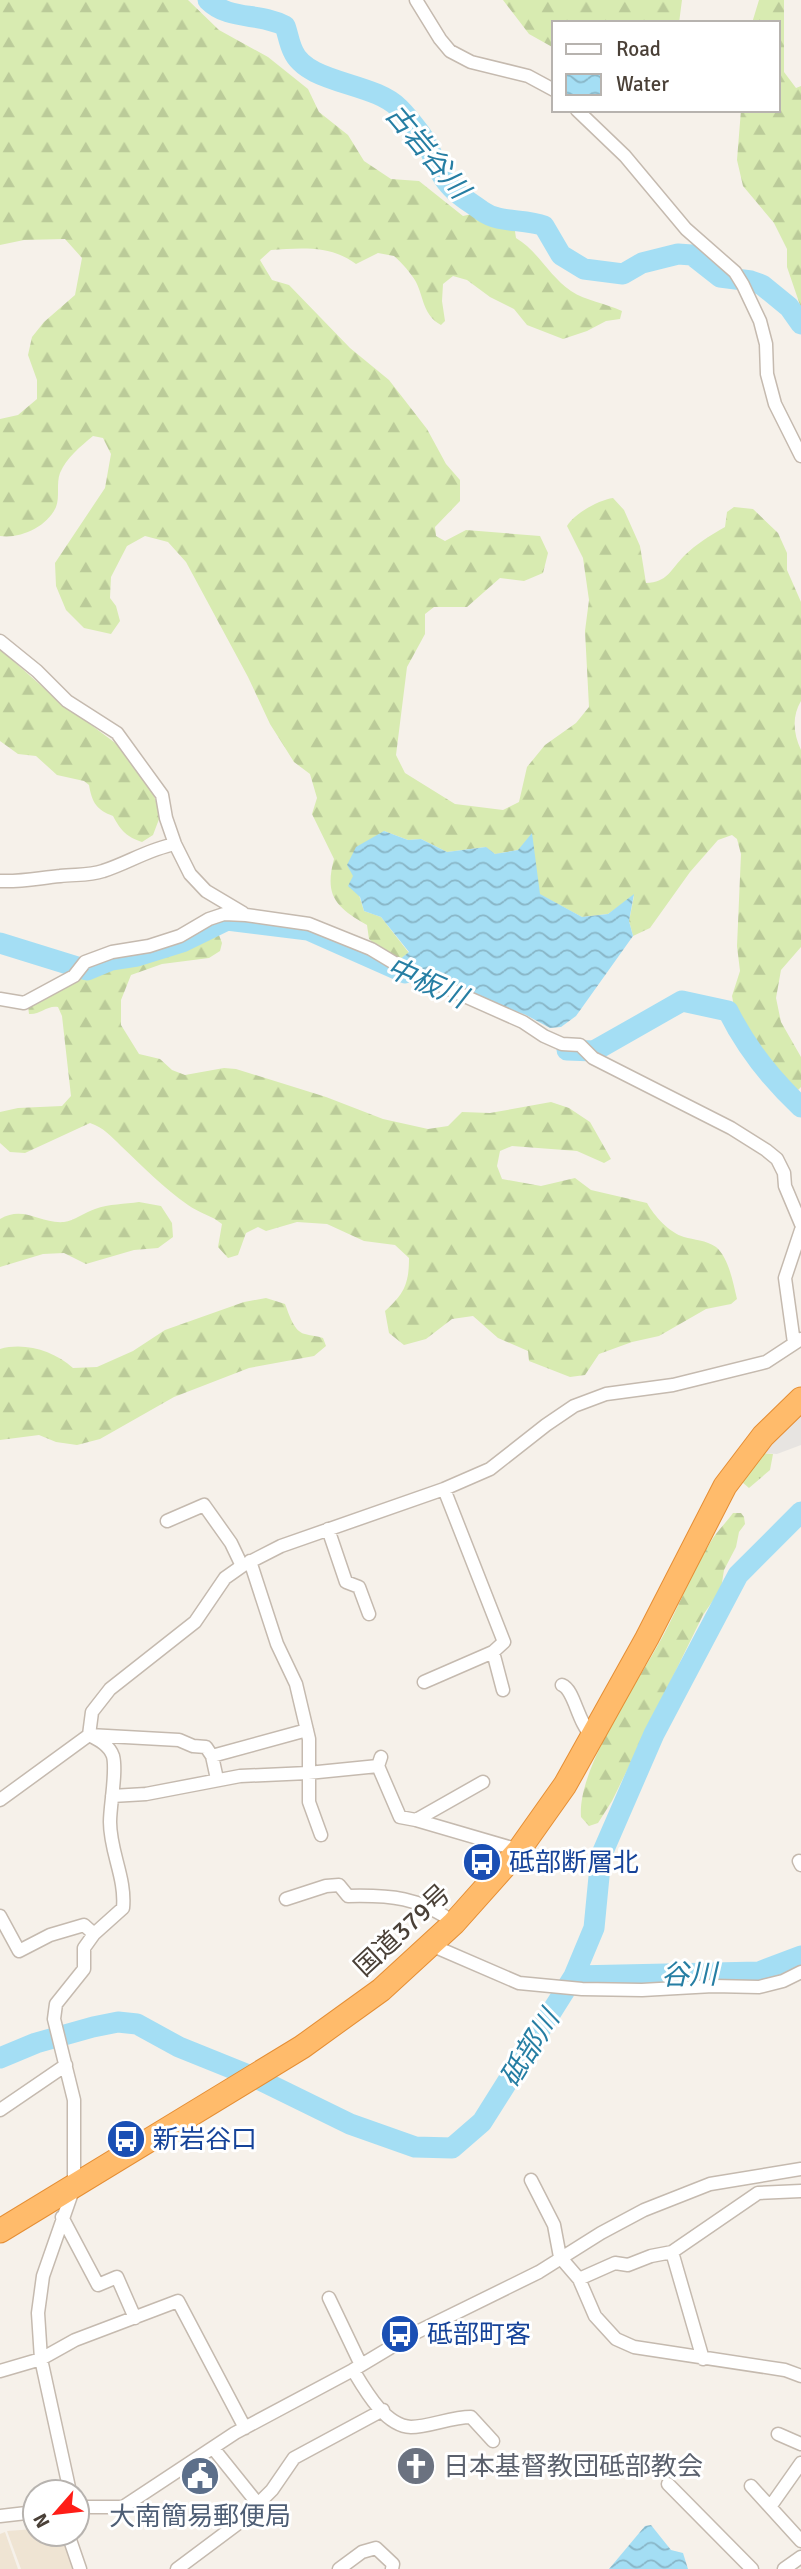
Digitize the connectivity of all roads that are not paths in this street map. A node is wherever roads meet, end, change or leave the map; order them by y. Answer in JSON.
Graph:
{"nodes":[{"id":1,"x":416,"y":0,"type":"edge"},
{"id":2,"x":552,"y":89,"type":"edge"},
{"id":3,"x":580,"y":112,"type":"edge"},
{"id":4,"x":801,"y":456,"type":"edge"},
{"id":5,"x":0,"y":641,"type":"edge"},
{"id":6,"x":175,"y":844,"type":"junction"},
{"id":7,"x":0,"y":881,"type":"edge"},
{"id":8,"x":246,"y":915,"type":"junction"},
{"id":9,"x":0,"y":999,"type":"edge"},
{"id":10,"x":801,"y":1224,"type":"edge"},
{"id":11,"x":801,"y":1230,"type":"edge"},
{"id":12,"x":797,"y":1341,"type":"edge"},
{"id":13,"x":801,"y":1399,"type":"edge"},
{"id":14,"x":444,"y":1489,"type":"junction"},
{"id":15,"x":167,"y":1521,"type":"dead end"},
{"id":16,"x":328,"y":1530,"type":"junction"},
{"id":17,"x":246,"y":1563,"type":"junction"},
{"id":18,"x":369,"y":1614,"type":"dead end"},
{"id":19,"x":493,"y":1652,"type":"junction"},
{"id":20,"x":424,"y":1682,"type":"dead end"},
{"id":21,"x":562,"y":1685,"type":"dead end"},
{"id":22,"x":503,"y":1690,"type":"dead end"},
{"id":23,"x":307,"y":1730,"type":"junction"},
{"id":24,"x":89,"y":1735,"type":"junction"},
{"id":25,"x":593,"y":1737,"type":"junction"},
{"id":26,"x":212,"y":1756,"type":"junction"},
{"id":27,"x":308,"y":1773,"type":"junction"},
{"id":28,"x":217,"y":1779,"type":"junction"},
{"id":29,"x":484,"y":1782,"type":"dead end"},
{"id":30,"x":112,"y":1797,"type":"junction"},
{"id":31,"x":0,"y":1800,"type":"edge"},
{"id":32,"x":416,"y":1819,"type":"junction"},
{"id":33,"x":321,"y":1835,"type":"dead end"},
{"id":34,"x":519,"y":1850,"type":"junction"},
{"id":35,"x":286,"y":1899,"type":"dead end"},
{"id":36,"x":0,"y":1916,"type":"edge"},
{"id":37,"x":454,"y":1923,"type":"junction"},
{"id":38,"x":94,"y":1934,"type":"junction"},
{"id":39,"x":431,"y":1945,"type":"junction"},
{"id":40,"x":801,"y":1972,"type":"edge"},
{"id":41,"x":65,"y":2063,"type":"junction"},
{"id":42,"x":0,"y":2110,"type":"edge"},
{"id":43,"x":801,"y":2169,"type":"edge"},
{"id":44,"x":531,"y":2180,"type":"dead end"},
{"id":45,"x":74,"y":2187,"type":"junction"},
{"id":46,"x":801,"y":2191,"type":"edge"},
{"id":47,"x":62,"y":2217,"type":"junction"},
{"id":48,"x":0,"y":2231,"type":"edge"},
{"id":49,"x":672,"y":2252,"type":"junction"},
{"id":50,"x":561,"y":2258,"type":"junction"},
{"id":51,"x":579,"y":2279,"type":"junction"},
{"id":52,"x":329,"y":2298,"type":"dead end"},
{"id":53,"x":135,"y":2318,"type":"junction"},
{"id":54,"x":41,"y":2358,"type":"junction"},
{"id":55,"x":703,"y":2359,"type":"junction"},
{"id":56,"x":357,"y":2368,"type":"junction"},
{"id":57,"x":0,"y":2371,"type":"edge"},
{"id":58,"x":801,"y":2376,"type":"edge"},
{"id":59,"x":383,"y":2410,"type":"junction"},
{"id":60,"x":245,"y":2428,"type":"junction"},
{"id":61,"x":778,"y":2434,"type":"dead end"},
{"id":62,"x":493,"y":2441,"type":"dead end"},
{"id":63,"x":801,"y":2444,"type":"edge"},
{"id":64,"x":213,"y":2448,"type":"junction"},
{"id":65,"x":801,"y":2463,"type":"edge"},
{"id":66,"x":67,"y":2478,"type":"edge"},
{"id":67,"x":667,"y":2484,"type":"dead end"},
{"id":68,"x":751,"y":2486,"type":"dead end"},
{"id":69,"x":258,"y":2504,"type":"junction"},
{"id":70,"x":91,"y":2507,"type":"edge"},
{"id":71,"x":770,"y":2507,"type":"junction"},
{"id":72,"x":21,"y":2514,"type":"edge"},
{"id":73,"x":0,"y":2516,"type":"edge"},
{"id":74,"x":801,"y":2540,"type":"edge"},
{"id":75,"x":73,"y":2548,"type":"edge"},
{"id":76,"x":801,"y":2557,"type":"edge"},
{"id":77,"x":80,"y":2569,"type":"edge"},
{"id":78,"x":177,"y":2569,"type":"edge"},
{"id":79,"x":339,"y":2569,"type":"edge"},
{"id":80,"x":392,"y":2569,"type":"edge"},
{"id":81,"x":752,"y":2569,"type":"edge"},
{"id":82,"x":784,"y":2569,"type":"edge"}],
"edges":[{"from":1,"to":2,"type":"street"},
{"from":3,"to":4,"type":"street"},
{"from":5,"to":6,"type":"street"},
{"from":6,"to":7,"type":"street"},
{"from":6,"to":8,"type":"street"},
{"from":8,"to":9,"type":"street"},
{"from":8,"to":10,"type":"street"},
{"from":11,"to":12,"type":"street"},
{"from":12,"to":14,"type":"street"},
{"from":13,"to":25,"type":"highway","name":"国道379号"},
{"from":14,"to":16,"type":"street"},
{"from":14,"to":19,"type":"street"},
{"from":15,"to":17,"type":"street"},
{"from":16,"to":17,"type":"street"},
{"from":16,"to":18,"type":"street"},
{"from":17,"to":23,"type":"street"},
{"from":17,"to":24,"type":"street"},
{"from":19,"to":20,"type":"street"},
{"from":19,"to":22,"type":"street"},
{"from":21,"to":25,"type":"street"},
{"from":23,"to":26,"type":"street"},
{"from":23,"to":27,"type":"street"},
{"from":24,"to":26,"type":"street"},
{"from":24,"to":30,"type":"street"},
{"from":24,"to":31,"type":"street"},
{"from":25,"to":34,"type":"highway","name":"国道379号"},
{"from":26,"to":28,"type":"street"},
{"from":27,"to":28,"type":"street"},
{"from":27,"to":32,"type":"street"},
{"from":27,"to":33,"type":"street"},
{"from":28,"to":30,"type":"street"},
{"from":29,"to":32,"type":"street"},
{"from":30,"to":38,"type":"street"},
{"from":32,"to":34,"type":"street"},
{"from":34,"to":37,"type":"highway","name":"国道379号"},
{"from":35,"to":37,"type":"street"},
{"from":36,"to":38,"type":"street"},
{"from":37,"to":39,"type":"highway","name":"国道379号"},
{"from":38,"to":41,"type":"street"},
{"from":39,"to":40,"type":"street"},
{"from":39,"to":45,"type":"highway","name":"国道379号"},
{"from":41,"to":42,"type":"street"},
{"from":41,"to":45,"type":"street"},
{"from":43,"to":50,"type":"street"},
{"from":44,"to":50,"type":"street"},
{"from":45,"to":47,"type":"street"},
{"from":45,"to":48,"type":"highway","name":"国道379号"},
{"from":46,"to":49,"type":"street"},
{"from":47,"to":53,"type":"street"},
{"from":47,"to":54,"type":"street"},
{"from":49,"to":51,"type":"street"},
{"from":49,"to":55,"type":"street"},
{"from":50,"to":51,"type":"street"},
{"from":50,"to":56,"type":"street"},
{"from":51,"to":55,"type":"street"},
{"from":52,"to":56,"type":"street"},
{"from":53,"to":54,"type":"street"},
{"from":53,"to":60,"type":"street"},
{"from":54,"to":57,"type":"street"},
{"from":54,"to":66,"type":"street"},
{"from":55,"to":58,"type":"street"},
{"from":56,"to":59,"type":"street"},
{"from":56,"to":60,"type":"street"},
{"from":59,"to":62,"type":"street"},
{"from":59,"to":69,"type":"street"},
{"from":60,"to":64,"type":"street"},
{"from":61,"to":63,"type":"street"},
{"from":64,"to":69,"type":"street"},
{"from":64,"to":70,"type":"street"},
{"from":65,"to":71,"type":"street"},
{"from":67,"to":81,"type":"street"},
{"from":68,"to":71,"type":"street"},
{"from":69,"to":78,"type":"street"},
{"from":71,"to":74,"type":"street"},
{"from":72,"to":73,"type":"street"},
{"from":75,"to":77,"type":"street"},
{"from":76,"to":82,"type":"street"},
{"from":79,"to":80,"type":"street"}]}
